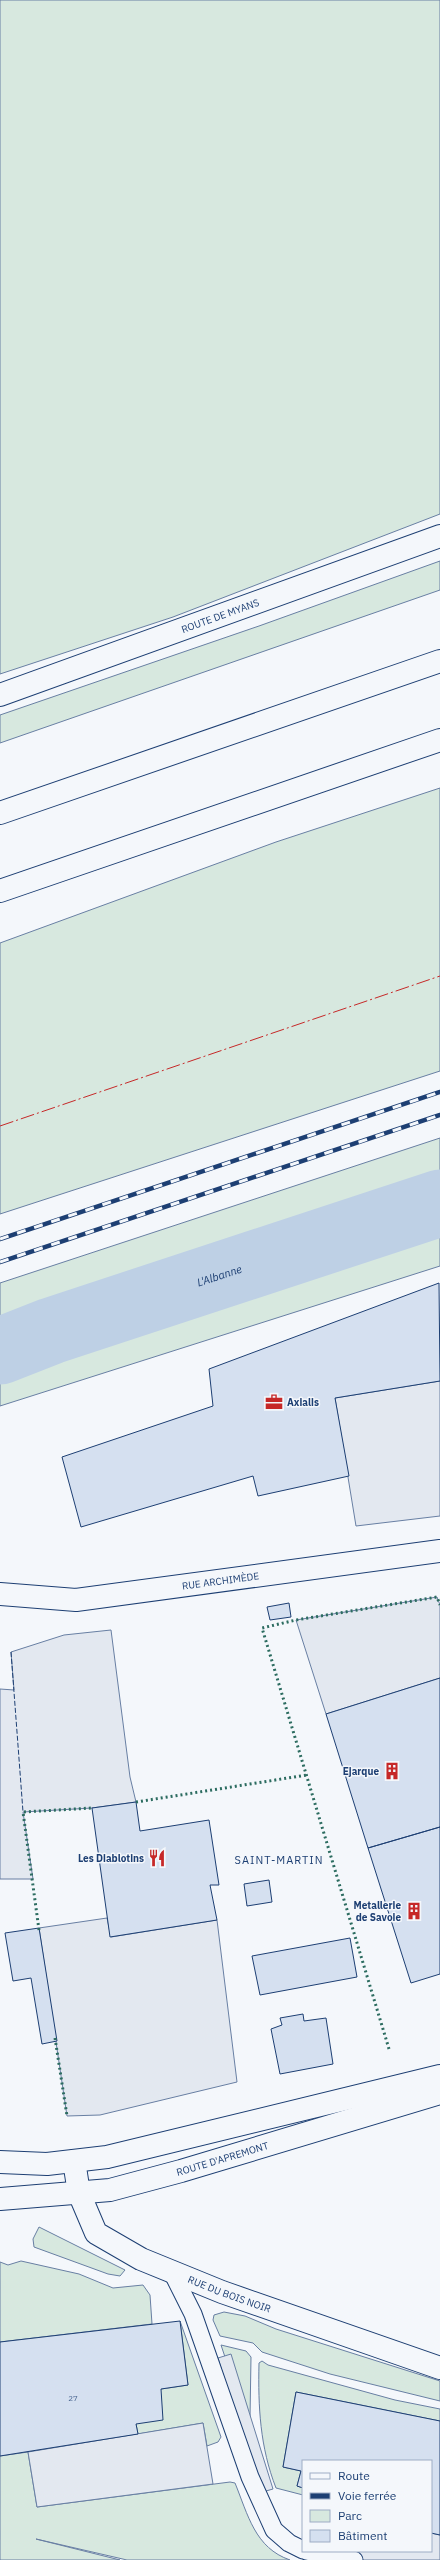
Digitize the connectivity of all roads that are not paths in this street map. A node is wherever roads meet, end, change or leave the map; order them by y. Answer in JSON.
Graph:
{"nodes":[{"id":1,"x":440,"y":536,"type":"edge"},
{"id":2,"x":440,"y":661,"type":"edge"},
{"id":3,"x":0,"y":695,"type":"edge"},
{"id":4,"x":440,"y":740,"type":"edge"},
{"id":5,"x":0,"y":813,"type":"edge"},
{"id":6,"x":0,"y":891,"type":"edge"},
{"id":7,"x":440,"y":1551,"type":"edge"},
{"id":8,"x":0,"y":1594,"type":"edge"},
{"id":9,"x":440,"y":2076,"type":"edge"},
{"id":10,"x":440,"y":2093,"type":"edge"},
{"id":11,"x":74,"y":2161,"type":"junction"},
{"id":12,"x":0,"y":2162,"type":"edge"},
{"id":13,"x":79,"y":2193,"type":"junction"},
{"id":14,"x":0,"y":2199,"type":"edge"},
{"id":15,"x":172,"y":2272,"type":"junction"},
{"id":16,"x":440,"y":2368,"type":"edge"},
{"id":17,"x":302,"y":2550,"type":"edge"},
{"id":18,"x":311,"y":2552,"type":"edge"},
{"id":19,"x":354,"y":2560,"type":"edge"}],
"edges":[{"from":1,"to":3,"type":"main road","name":"ROUTE DE MYANS"},
{"from":2,"to":5,"type":"main road"},
{"from":4,"to":6,"type":"main road"},
{"from":7,"to":8,"type":"main road","name":"RUE ARCHIMÈDE"},
{"from":9,"to":11,"type":"main road"},
{"from":10,"to":13,"type":"main road","name":"ROUTE D'APREMONT"},
{"from":11,"to":12,"type":"main road"},
{"from":11,"to":13,"type":"main road","name":"RUE DU BOIS NOIR"},
{"from":13,"to":14,"type":"main road","name":"ROUTE D'APREMONT"},
{"from":13,"to":15,"type":"main road","name":"RUE DU BOIS NOIR"},
{"from":15,"to":16,"type":"main road","name":"RUE DU BOIS NOIR"},
{"from":15,"to":17,"type":"lane"},
{"from":18,"to":19,"type":"lane"}]}
